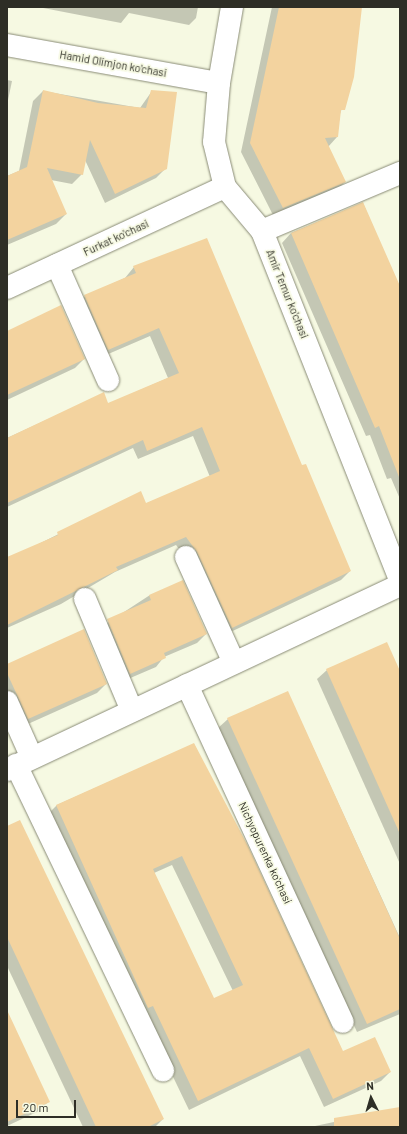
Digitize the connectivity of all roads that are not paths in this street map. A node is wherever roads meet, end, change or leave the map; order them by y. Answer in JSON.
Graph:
{"nodes":[{"id":1,"x":232,"y":7,"type":"edge"},
{"id":2,"x":7,"y":45,"type":"edge"},
{"id":3,"x":219,"y":83,"type":"junction"},
{"id":4,"x":400,"y":173,"type":"edge"},
{"id":5,"x":225,"y":187,"type":"junction"},
{"id":6,"x":262,"y":231,"type":"junction"},
{"id":7,"x":57,"y":265,"type":"junction"},
{"id":8,"x":7,"y":288,"type":"edge"},
{"id":9,"x":108,"y":380,"type":"dead end"},
{"id":10,"x":186,"y":557,"type":"dead end"},
{"id":11,"x":400,"y":580,"type":"edge"},
{"id":12,"x":400,"y":585,"type":"edge"},
{"id":13,"x":85,"y":599,"type":"dead end"},
{"id":14,"x":234,"y":663,"type":"junction"},
{"id":15,"x":188,"y":685,"type":"junction"},
{"id":16,"x":7,"y":702,"type":"edge"},
{"id":17,"x":132,"y":711,"type":"junction"},
{"id":18,"x":18,"y":764,"type":"edge"},
{"id":19,"x":343,"y":1022,"type":"dead end"},
{"id":20,"x":163,"y":1070,"type":"dead end"}],
"edges":[{"from":1,"to":3,"type":"street","name":"Amir Temur ko'chasi"},
{"from":2,"to":3,"type":"street","name":"Hamid Olimjon ko'chasi"},
{"from":3,"to":5,"type":"street","name":"Amir Temur ko'chasi"},
{"from":4,"to":6,"type":"street"},
{"from":5,"to":6,"type":"street","name":"Amir Temur ko'chasi"},
{"from":5,"to":7,"type":"street","name":"Furkat ko'chasi"},
{"from":6,"to":11,"type":"street","name":"Amir Temur ko'chasi"},
{"from":7,"to":8,"type":"street","name":"Furkat ko'chasi"},
{"from":7,"to":9,"type":"street"},
{"from":10,"to":14,"type":"street"},
{"from":12,"to":14,"type":"street"},
{"from":13,"to":17,"type":"street"},
{"from":14,"to":15,"type":"street"},
{"from":15,"to":17,"type":"street"},
{"from":15,"to":19,"type":"street","name":"Nichyopurenka ko'chasi"},
{"from":16,"to":18,"type":"street"},
{"from":17,"to":18,"type":"street"},
{"from":18,"to":20,"type":"street"}]}
